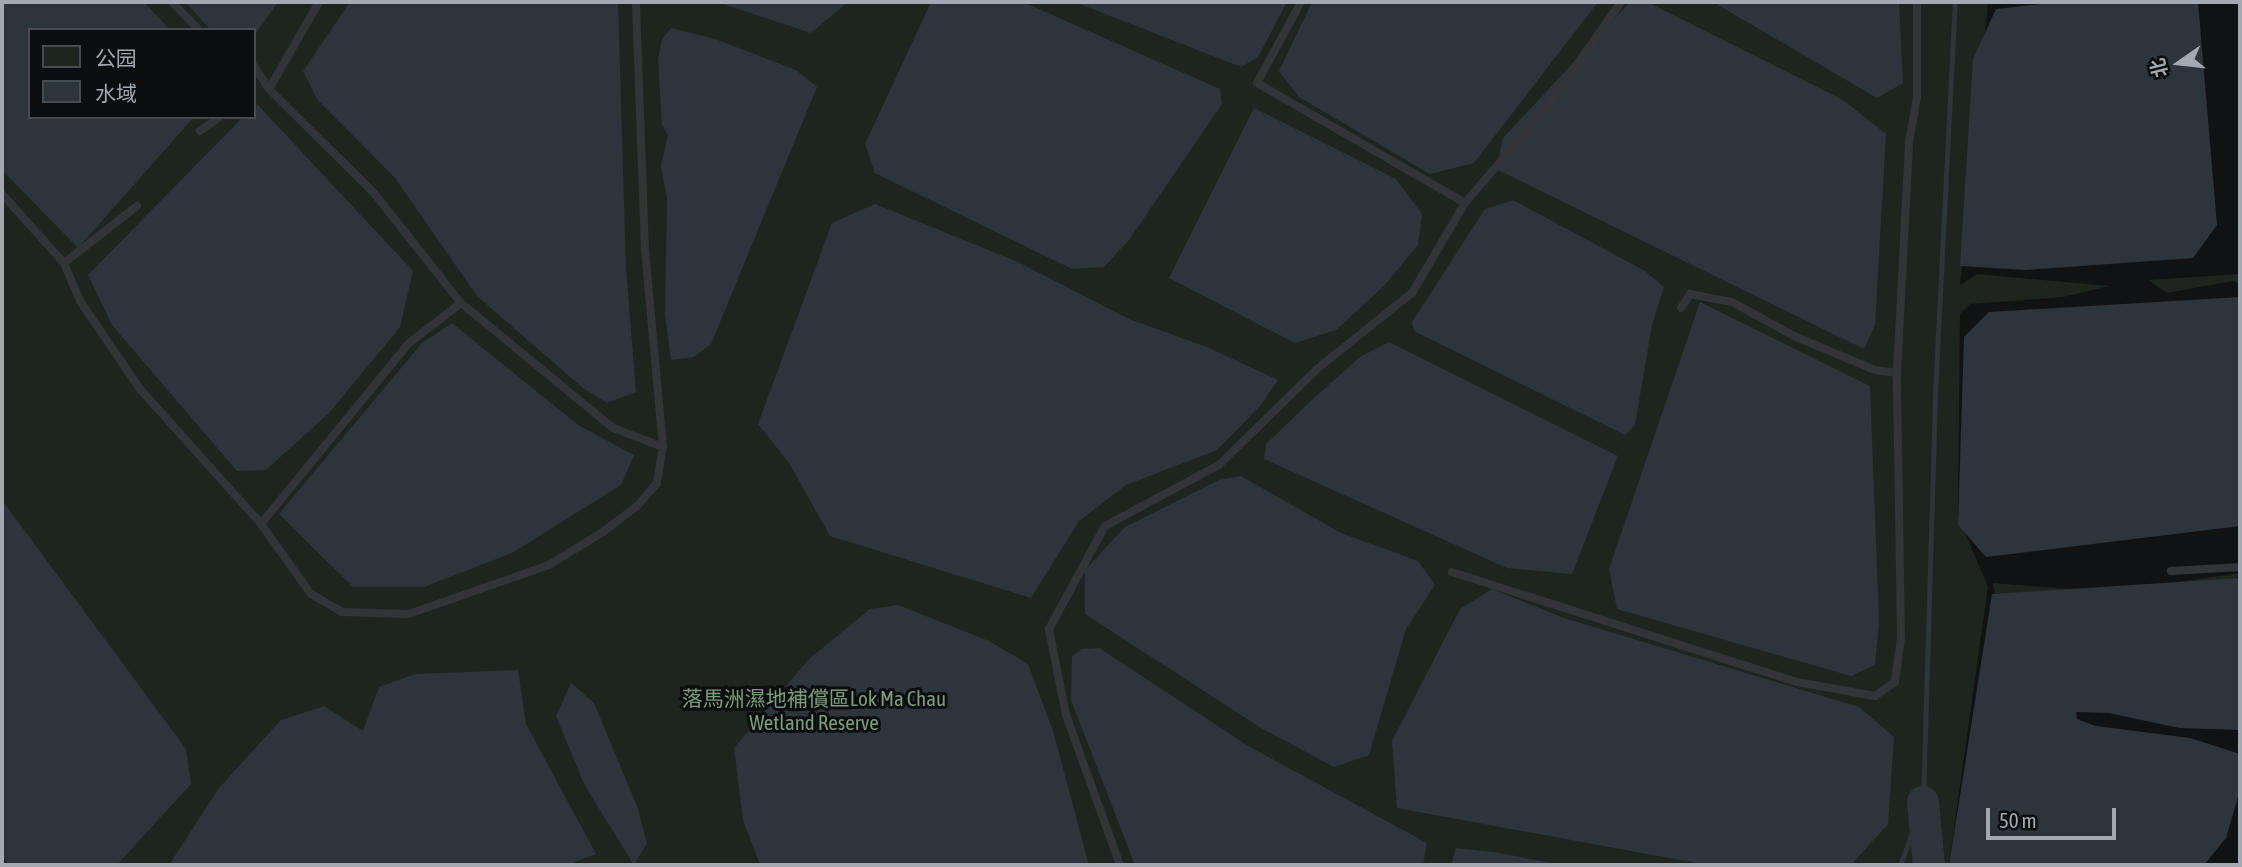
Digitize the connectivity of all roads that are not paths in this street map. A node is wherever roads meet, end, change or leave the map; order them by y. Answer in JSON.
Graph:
{"nodes":[{"id":1,"x":172,"y":2,"type":"edge"},
{"id":2,"x":319,"y":2,"type":"edge"},
{"id":3,"x":636,"y":2,"type":"edge"},
{"id":4,"x":1301,"y":2,"type":"edge"},
{"id":5,"x":1620,"y":2,"type":"edge"},
{"id":6,"x":1917,"y":2,"type":"edge"},
{"id":7,"x":197,"y":28,"type":"edge"},
{"id":8,"x":256,"y":69,"type":"edge"},
{"id":9,"x":269,"y":89,"type":"junction"},
{"id":10,"x":216,"y":119,"type":"edge"},
{"id":11,"x":200,"y":131,"type":"dead end"},
{"id":12,"x":2,"y":194,"type":"edge"},
{"id":13,"x":1465,"y":203,"type":"junction"},
{"id":14,"x":137,"y":206,"type":"dead end"},
{"id":15,"x":64,"y":263,"type":"junction"},
{"id":16,"x":461,"y":303,"type":"junction"},
{"id":17,"x":1681,"y":308,"type":"dead end"},
{"id":18,"x":1897,"y":373,"type":"junction"},
{"id":19,"x":663,"y":447,"type":"junction"},
{"id":20,"x":261,"y":524,"type":"junction"},
{"id":21,"x":2240,"y":567,"type":"edge"},
{"id":22,"x":2171,"y":571,"type":"dead end"},
{"id":23,"x":1452,"y":572,"type":"dead end"},
{"id":24,"x":1120,"y":865,"type":"edge"}],
"edges":[{"from":1,"to":7,"type":"lane"},
{"from":2,"to":9,"type":"lane"},
{"from":3,"to":19,"type":"lane"},
{"from":4,"to":13,"type":"lane"},
{"from":5,"to":13,"type":"lane"},
{"from":6,"to":18,"type":"lane"},
{"from":8,"to":9,"type":"lane"},
{"from":9,"to":16,"type":"lane"},
{"from":10,"to":11,"type":"lane"},
{"from":12,"to":15,"type":"lane"},
{"from":13,"to":24,"type":"lane"},
{"from":14,"to":15,"type":"lane"},
{"from":15,"to":20,"type":"lane"},
{"from":16,"to":19,"type":"lane"},
{"from":16,"to":20,"type":"lane"},
{"from":17,"to":18,"type":"lane"},
{"from":18,"to":23,"type":"lane"},
{"from":19,"to":20,"type":"lane"},
{"from":21,"to":22,"type":"lane"}]}
